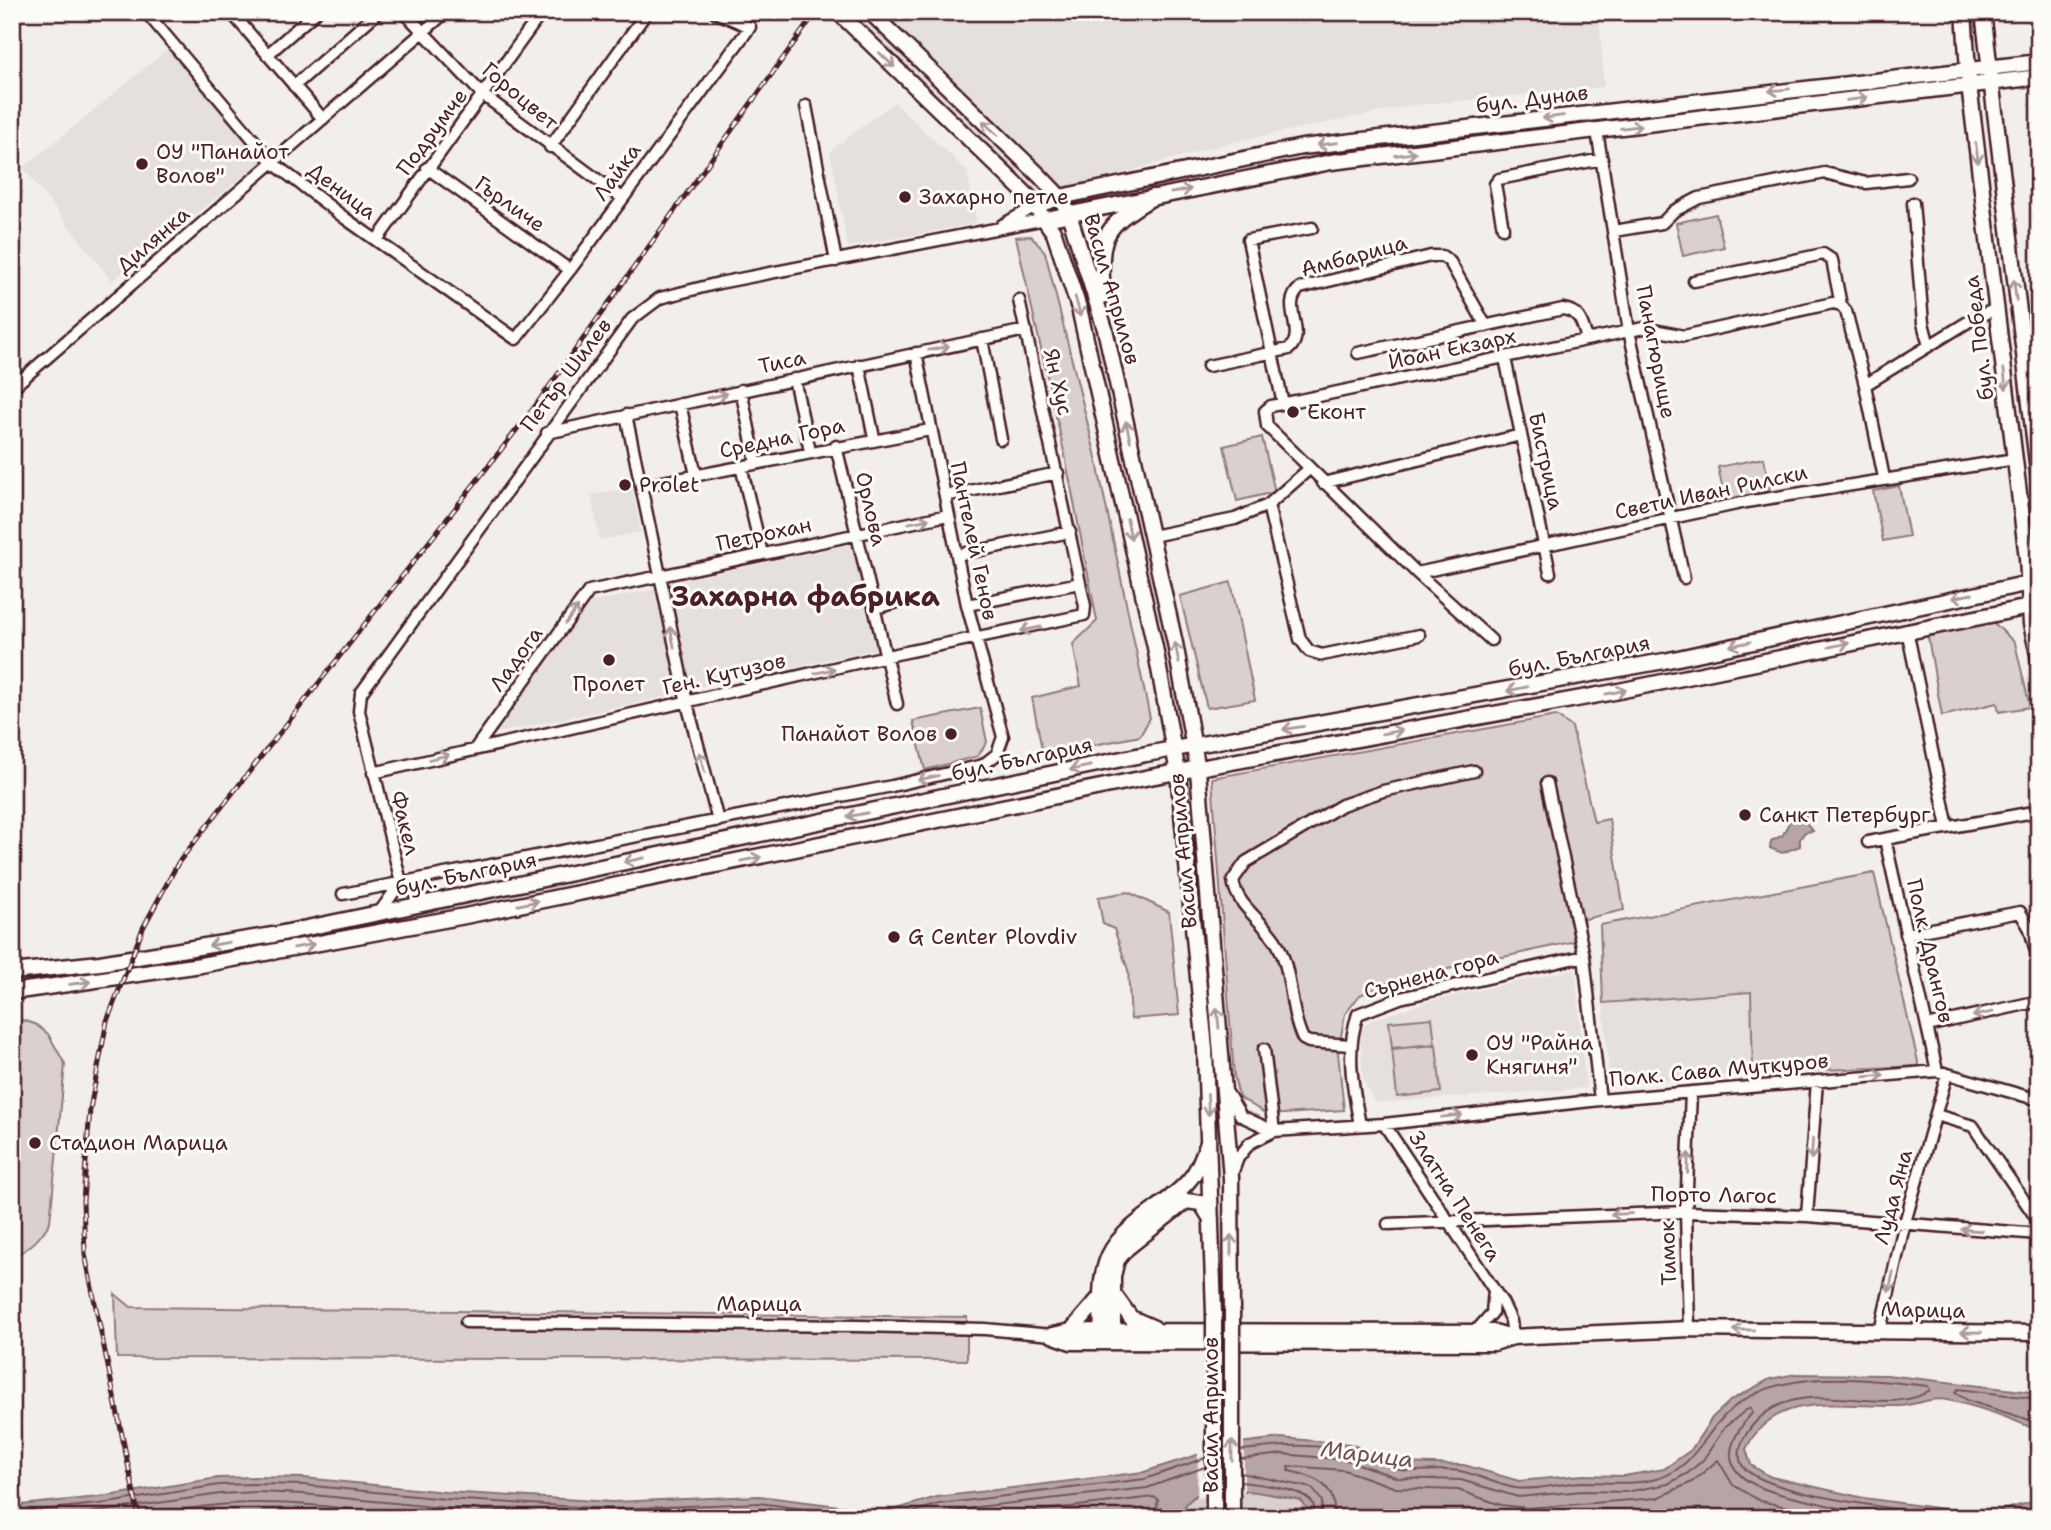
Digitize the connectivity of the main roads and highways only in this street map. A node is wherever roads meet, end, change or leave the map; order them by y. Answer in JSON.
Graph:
{"nodes":[{"id":1,"x":838,"y":12,"type":"edge"},
{"id":2,"x":870,"y":12,"type":"edge"},
{"id":3,"x":1964,"y":12,"type":"edge"},
{"id":4,"x":1983,"y":12,"type":"edge"},
{"id":5,"x":2039,"y":62,"type":"edge"},
{"id":6,"x":1988,"y":68,"type":"junction"},
{"id":7,"x":1968,"y":70,"type":"junction"},
{"id":8,"x":2039,"y":77,"type":"edge"},
{"id":9,"x":1990,"y":83,"type":"junction"},
{"id":10,"x":1969,"y":85,"type":"junction"},
{"id":11,"x":1060,"y":197,"type":"junction"},
{"id":12,"x":1153,"y":197,"type":"junction"},
{"id":13,"x":1036,"y":206,"type":"junction"},
{"id":14,"x":1069,"y":214,"type":"junction"},
{"id":15,"x":1046,"y":219,"type":"junction"},
{"id":16,"x":1105,"y":329,"type":"junction"},
{"id":17,"x":2037,"y":450,"type":"edge"},
{"id":18,"x":2039,"y":479,"type":"edge"},
{"id":19,"x":2034,"y":581,"type":"edge"},
{"id":20,"x":2034,"y":606,"type":"edge"},
{"id":21,"x":2039,"y":659,"type":"edge"},
{"id":22,"x":1194,"y":745,"type":"junction"},
{"id":23,"x":1173,"y":749,"type":"junction"},
{"id":24,"x":1198,"y":770,"type":"junction"},
{"id":25,"x":1178,"y":773,"type":"junction"},
{"id":26,"x":702,"y":846,"type":"junction"},
{"id":27,"x":705,"y":868,"type":"junction"},
{"id":28,"x":12,"y":972,"type":"edge"},
{"id":29,"x":12,"y":992,"type":"edge"},
{"id":30,"x":1210,"y":1137,"type":"junction"},
{"id":31,"x":1213,"y":1222,"type":"junction"},
{"id":32,"x":1107,"y":1294,"type":"junction"},
{"id":33,"x":1071,"y":1331,"type":"junction"},
{"id":34,"x":1162,"y":1331,"type":"junction"},
{"id":35,"x":2039,"y":1333,"type":"edge"},
{"id":36,"x":1108,"y":1336,"type":"junction"},
{"id":37,"x":1513,"y":1337,"type":"junction"},
{"id":38,"x":1214,"y":1518,"type":"edge"},
{"id":39,"x":1232,"y":1518,"type":"edge"}],
"edges":[{"from":1,"to":13,"type":"main road","name":"Васил Априлов","one_way":true},
{"from":11,"to":2,"type":"main road","name":"Васил Априлов","one_way":true},
{"from":3,"to":7,"type":"main road","name":"бул. Победа"},
{"from":4,"to":6,"type":"main road","name":"бул. Победа"},
{"from":5,"to":6,"type":"main road","name":"бул. Дунав"},
{"from":6,"to":7,"type":"main road","name":"бул. Дунав"},
{"from":6,"to":9,"type":"main road","name":"бул. Победа"},
{"from":7,"to":10,"type":"main road","name":"бул. Победа"},
{"from":7,"to":11,"type":"main road","name":"бул. Дунав","one_way":true},
{"from":8,"to":9,"type":"main road","name":"бул. Дунав"},
{"from":9,"to":10,"type":"main road","name":"бул. Дунав"},
{"from":17,"to":9,"type":"main road","name":"бул. Победа","one_way":true},
{"from":12,"to":10,"type":"main road","name":"бул. Дунав","one_way":true},
{"from":10,"to":19,"type":"main road","name":"бул. Победа","one_way":true},
{"from":11,"to":13,"type":"main road","name":"бул. Дунав"},
{"from":11,"to":14,"type":"main road","name":"Васил Априлов"},
{"from":12,"to":14,"type":"main road","name":"бул. Дунав"},
{"from":12,"to":16,"type":"main road"},
{"from":13,"to":15,"type":"main road","name":"Васил Априлов"},
{"from":14,"to":15,"type":"main road","name":"бул. Дунав"},
{"from":14,"to":16,"type":"main road","name":"Васил Априлов"},
{"from":15,"to":23,"type":"main road","name":"Васил Априлов","one_way":true},
{"from":22,"to":16,"type":"main road","name":"Васил Априлов","one_way":true},
{"from":17,"to":18,"type":"main road","name":"бул. Победа"},
{"from":19,"to":20,"type":"main road","name":"бул. Победа"},
{"from":19,"to":22,"type":"main road","name":"бул. България","one_way":true},
{"from":20,"to":21,"type":"main road","name":"бул. Победа"},
{"from":24,"to":20,"type":"main road","name":"бул. България","one_way":true},
{"from":22,"to":23,"type":"main road","name":"бул. България"},
{"from":22,"to":24,"type":"main road","name":"Васил Априлов"},
{"from":23,"to":25,"type":"main road","name":"Васил Априлов"},
{"from":23,"to":26,"type":"main road","name":"бул. България","one_way":true},
{"from":24,"to":25,"type":"main road","name":"бул. България"},
{"from":39,"to":24,"type":"main road","name":"Васил Априлов","one_way":true,"bridge":true},
{"from":27,"to":25,"type":"main road","name":"бул. България","one_way":true},
{"from":25,"to":30,"type":"main road","name":"Васил Априлов","one_way":true},
{"from":26,"to":27,"type":"main road"},
{"from":26,"to":28,"type":"main road","name":"бул. България","one_way":true},
{"from":29,"to":27,"type":"main road","name":"бул. България","one_way":true},
{"from":30,"to":31,"type":"main road","name":"Васил Априлов"},
{"from":30,"to":32,"type":"main road"},
{"from":31,"to":32,"type":"main road"},
{"from":31,"to":38,"type":"main road","name":"Васил Априлов","bridge":true},
{"from":32,"to":33,"type":"main road"},
{"from":32,"to":34,"type":"main road"},
{"from":32,"to":36,"type":"main road"},
{"from":33,"to":36,"type":"main road","name":"Марица"},
{"from":33,"to":36,"type":"main road","name":"Марица"},
{"from":34,"to":36,"type":"main road","name":"Марица"},
{"from":34,"to":37,"type":"main road","name":"Марица"},
{"from":35,"to":37,"type":"main road","name":"Марица","one_way":true},
{"from":36,"to":37,"type":"main road","name":"Марица"}]}
